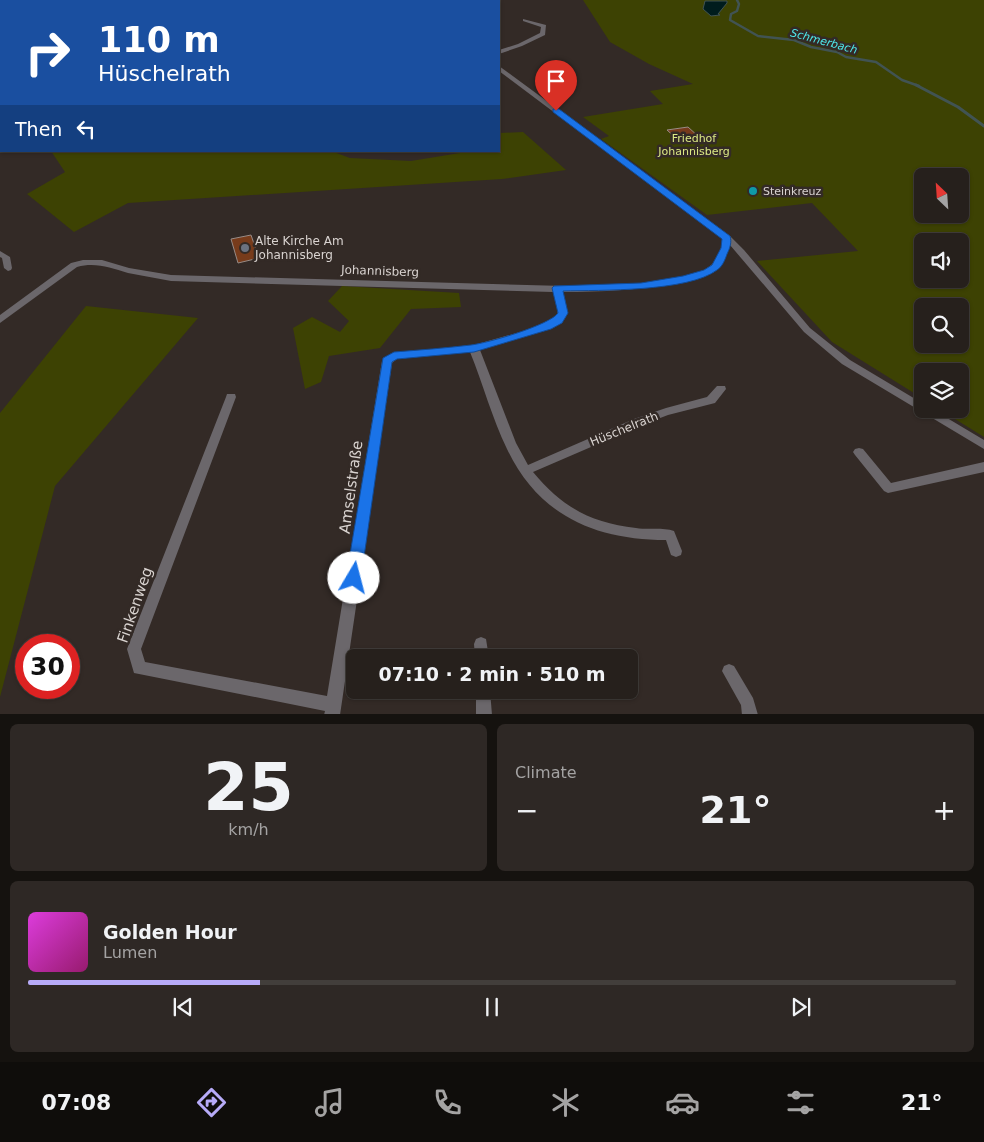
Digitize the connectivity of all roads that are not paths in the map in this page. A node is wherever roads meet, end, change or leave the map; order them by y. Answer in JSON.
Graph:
{"nodes":[{"id":1,"x":525,"y":20,"type":"dead end"},
{"id":2,"x":500,"y":52,"type":"edge"},
{"id":3,"x":500,"y":69,"type":"edge"},
{"id":4,"x":727,"y":238,"type":"junction"},
{"id":5,"x":0,"y":254,"type":"edge"},
{"id":6,"x":8,"y":268,"type":"dead end"},
{"id":7,"x":557,"y":288,"type":"junction"},
{"id":8,"x":0,"y":320,"type":"edge"},
{"id":9,"x":474,"y":348,"type":"junction"},
{"id":10,"x":721,"y":389,"type":"dead end"},
{"id":11,"x":231,"y":397,"type":"dead end"},
{"id":12,"x":914,"y":403,"type":"edge"},
{"id":13,"x":939,"y":418,"type":"edge"},
{"id":14,"x":984,"y":445,"type":"edge"},
{"id":15,"x":859,"y":452,"type":"dead end"},
{"id":16,"x":984,"y":467,"type":"edge"},
{"id":17,"x":525,"y":471,"type":"junction"},
{"id":18,"x":676,"y":551,"type":"dead end"},
{"id":19,"x":729,"y":671,"type":"dead end"},
{"id":20,"x":483,"y":699,"type":"edge"},
{"id":21,"x":333,"y":710,"type":"edge"},
{"id":22,"x":484,"y":714,"type":"edge"},
{"id":23,"x":750,"y":714,"type":"edge"}],
"edges":[{"from":1,"to":2,"type":"street"},
{"from":3,"to":4,"type":"street"},
{"from":4,"to":7,"type":"street","name":"Johannisberg"},
{"from":4,"to":12,"type":"street"},
{"from":5,"to":6,"type":"street"},
{"from":7,"to":8,"type":"street","name":"Johannisberg"},
{"from":7,"to":9,"type":"street"},
{"from":9,"to":17,"type":"street"},
{"from":9,"to":21,"type":"street","name":"Amselstraße"},
{"from":10,"to":17,"type":"street","name":"Hüschelrath"},
{"from":11,"to":21,"type":"street","name":"Finkenweg"},
{"from":13,"to":14,"type":"street"},
{"from":15,"to":16,"type":"street"},
{"from":17,"to":18,"type":"street"},
{"from":19,"to":23,"type":"street"},
{"from":20,"to":22,"type":"street"}]}
